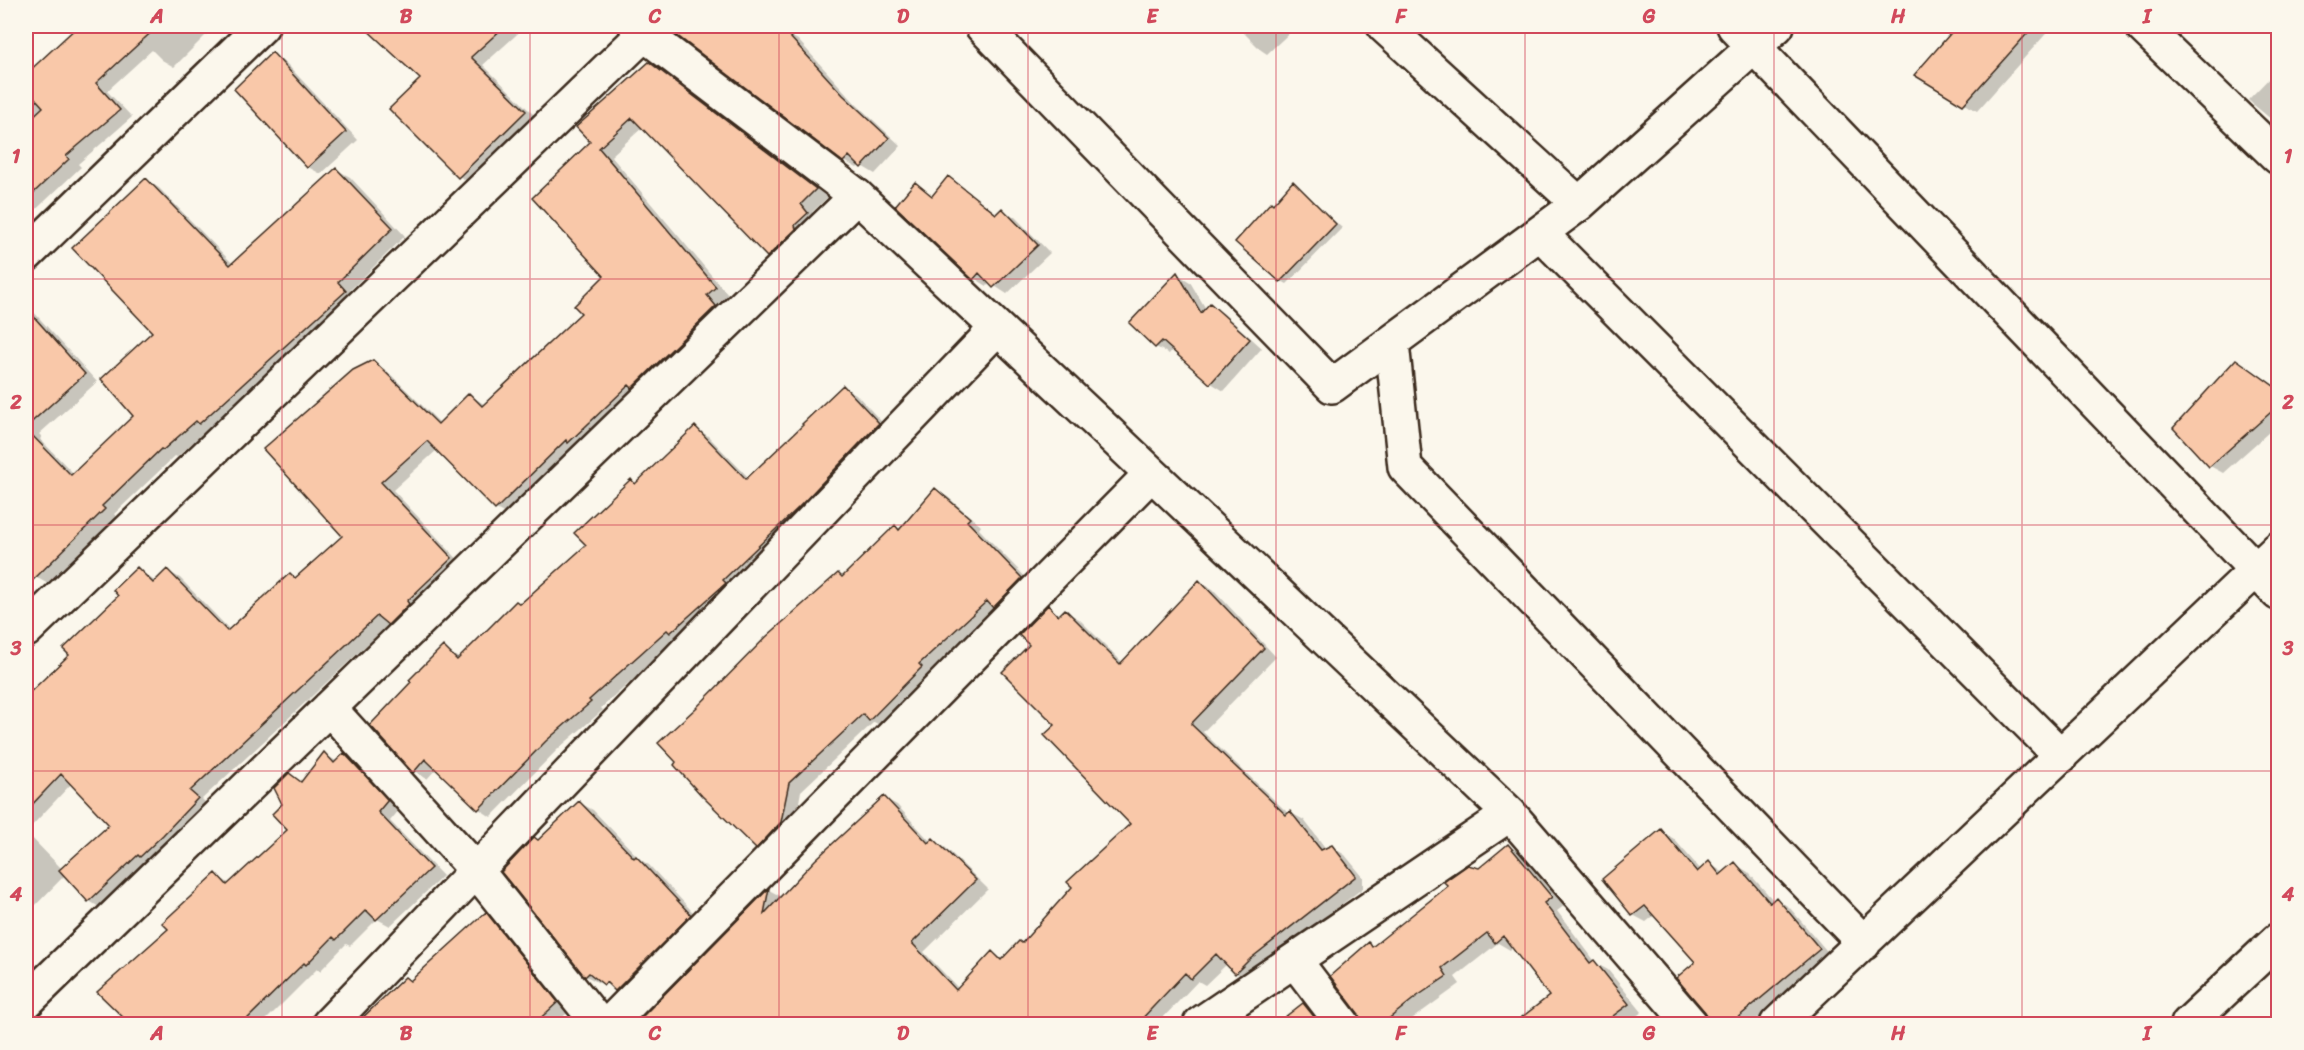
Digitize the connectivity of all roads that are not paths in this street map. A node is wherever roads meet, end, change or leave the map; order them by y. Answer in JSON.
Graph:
{"nodes":[{"id":1,"x":262,"y":26,"type":"edge"},
{"id":2,"x":982,"y":26,"type":"edge"},
{"id":3,"x":1384,"y":26,"type":"edge"},
{"id":4,"x":2142,"y":26,"type":"edge"},
{"id":5,"x":640,"y":30,"type":"edge"},
{"id":6,"x":1755,"y":32,"type":"edge"},
{"id":7,"x":2278,"y":157,"type":"edge"},
{"id":8,"x":857,"y":196,"type":"junction"},
{"id":9,"x":1579,"y":204,"type":"junction"},
{"id":10,"x":1540,"y":233,"type":"junction"},
{"id":11,"x":26,"y":255,"type":"edge"},
{"id":12,"x":997,"y":328,"type":"junction"},
{"id":13,"x":1392,"y":343,"type":"junction"},
{"id":14,"x":1151,"y":474,"type":"junction"},
{"id":15,"x":2271,"y":571,"type":"edge"},
{"id":16,"x":26,"y":630,"type":"edge"},
{"id":17,"x":329,"y":708,"type":"junction"},
{"id":18,"x":2061,"y":756,"type":"junction"},
{"id":19,"x":1510,"y":814,"type":"junction"},
{"id":20,"x":477,"y":870,"type":"junction"},
{"id":21,"x":2278,"y":940,"type":"edge"},
{"id":22,"x":1864,"y":943,"type":"junction"},
{"id":23,"x":1295,"y":961,"type":"junction"},
{"id":24,"x":31,"y":1015,"type":"edge"},
{"id":25,"x":329,"y":1024,"type":"edge"},
{"id":26,"x":599,"y":1024,"type":"edge"},
{"id":27,"x":609,"y":1024,"type":"edge"},
{"id":28,"x":1200,"y":1024,"type":"edge"},
{"id":29,"x":1343,"y":1024,"type":"edge"},
{"id":30,"x":1691,"y":1024,"type":"edge"},
{"id":31,"x":1778,"y":1024,"type":"edge"},
{"id":32,"x":2188,"y":1024,"type":"edge"}],
"edges":[{"from":1,"to":11,"type":"street"},
{"from":2,"to":13,"type":"street"},
{"from":3,"to":9,"type":"street"},
{"from":4,"to":7,"type":"street"},
{"from":5,"to":8,"type":"street"},
{"from":5,"to":16,"type":"street"},
{"from":6,"to":9,"type":"street"},
{"from":6,"to":15,"type":"street"},
{"from":8,"to":12,"type":"street"},
{"from":8,"to":17,"type":"street"},
{"from":9,"to":10,"type":"street"},
{"from":10,"to":13,"type":"street"},
{"from":10,"to":18,"type":"street"},
{"from":12,"to":14,"type":"street"},
{"from":12,"to":20,"type":"street"},
{"from":13,"to":22,"type":"street"},
{"from":14,"to":19,"type":"street"},
{"from":14,"to":27,"type":"street"},
{"from":15,"to":18,"type":"street"},
{"from":17,"to":20,"type":"street"},
{"from":17,"to":24,"type":"street"},
{"from":18,"to":22,"type":"street"},
{"from":19,"to":23,"type":"street"},
{"from":19,"to":30,"type":"street"},
{"from":20,"to":25,"type":"street"},
{"from":20,"to":26,"type":"street"},
{"from":21,"to":32,"type":"street"},
{"from":22,"to":31,"type":"street"},
{"from":23,"to":28,"type":"street"},
{"from":23,"to":29,"type":"street"}]}
